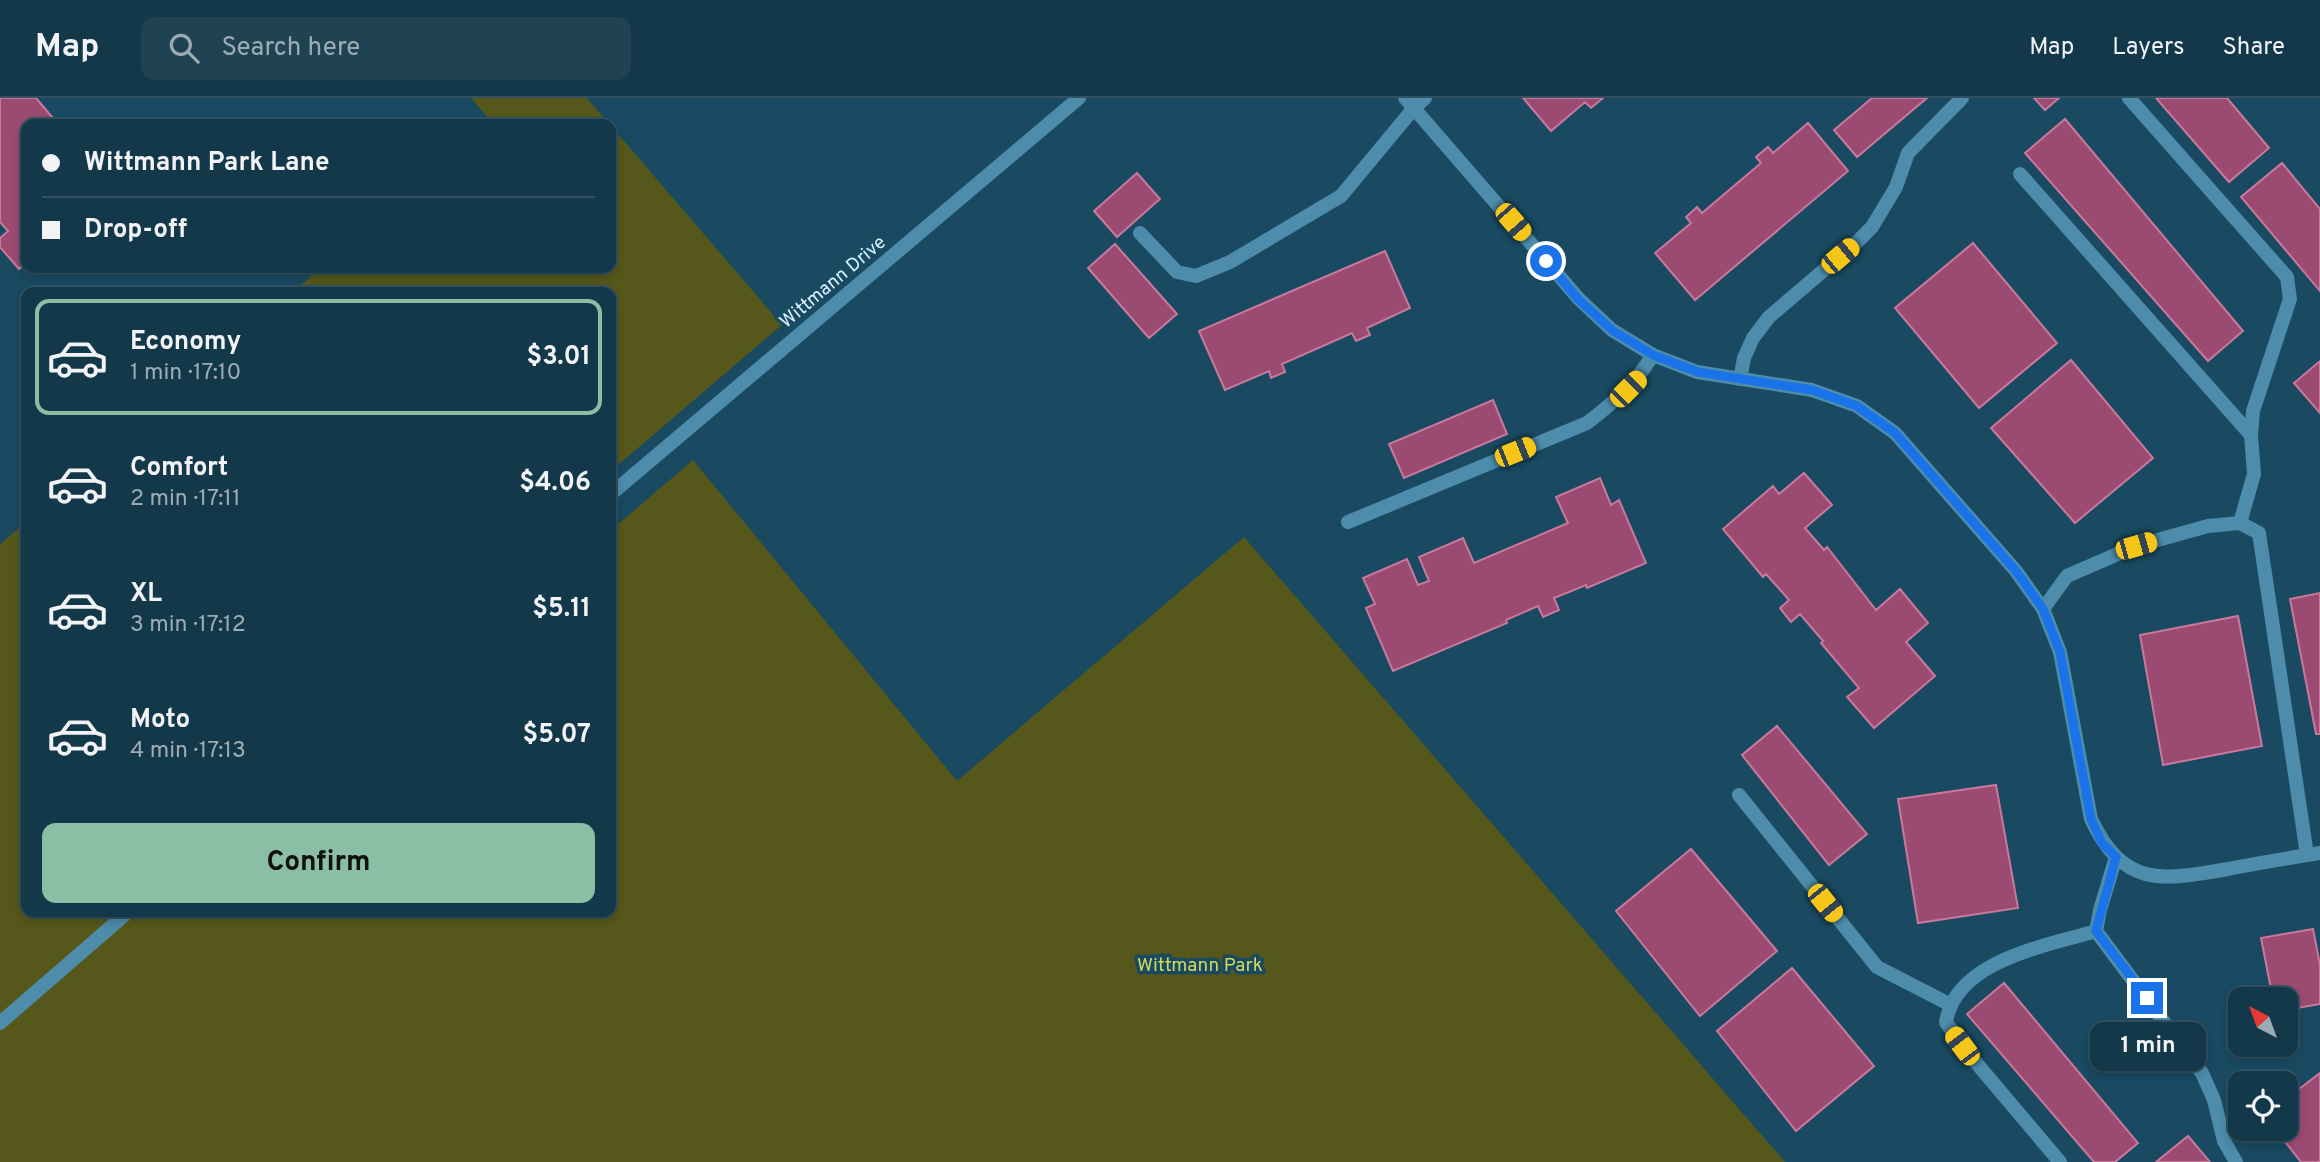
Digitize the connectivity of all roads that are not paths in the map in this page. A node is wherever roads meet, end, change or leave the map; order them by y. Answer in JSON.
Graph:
{"nodes":[{"id":1,"x":1079,"y":98,"type":"edge"},
{"id":2,"x":1962,"y":98,"type":"edge"},
{"id":3,"x":2129,"y":98,"type":"edge"},
{"id":4,"x":1415,"y":101,"type":"edge"},
{"id":5,"x":2020,"y":174,"type":"dead end"},
{"id":6,"x":1140,"y":233,"type":"dead end"},
{"id":7,"x":1653,"y":355,"type":"junction"},
{"id":8,"x":1740,"y":379,"type":"junction"},
{"id":9,"x":2251,"y":436,"type":"junction"},
{"id":10,"x":616,"y":490,"type":"edge"},
{"id":11,"x":1348,"y":522,"type":"dead end"},
{"id":12,"x":2240,"y":523,"type":"junction"},
{"id":13,"x":2043,"y":609,"type":"junction"},
{"id":14,"x":1739,"y":795,"type":"dead end"},
{"id":15,"x":2313,"y":854,"type":"edge"},
{"id":16,"x":2116,"y":857,"type":"junction"},
{"id":17,"x":122,"y":917,"type":"edge"},
{"id":18,"x":2096,"y":931,"type":"junction"},
{"id":19,"x":1951,"y":1005,"type":"junction"},
{"id":20,"x":0,"y":1023,"type":"edge"},
{"id":21,"x":2060,"y":1162,"type":"edge"},
{"id":22,"x":2236,"y":1162,"type":"edge"}],
"edges":[{"from":1,"to":10,"type":"street","name":"Wittmann Drive"},
{"from":2,"to":8,"type":"street"},
{"from":3,"to":9,"type":"street"},
{"from":4,"to":6,"type":"street"},
{"from":4,"to":7,"type":"street"},
{"from":5,"to":9,"type":"street"},
{"from":7,"to":8,"type":"street"},
{"from":7,"to":11,"type":"street"},
{"from":8,"to":13,"type":"street"},
{"from":9,"to":12,"type":"street"},
{"from":12,"to":13,"type":"street"},
{"from":12,"to":15,"type":"street"},
{"from":13,"to":16,"type":"street"},
{"from":14,"to":19,"type":"street"},
{"from":15,"to":16,"type":"street"},
{"from":16,"to":18,"type":"street"},
{"from":17,"to":20,"type":"street"},
{"from":18,"to":19,"type":"street"},
{"from":18,"to":22,"type":"street"},
{"from":19,"to":21,"type":"street"}]}
